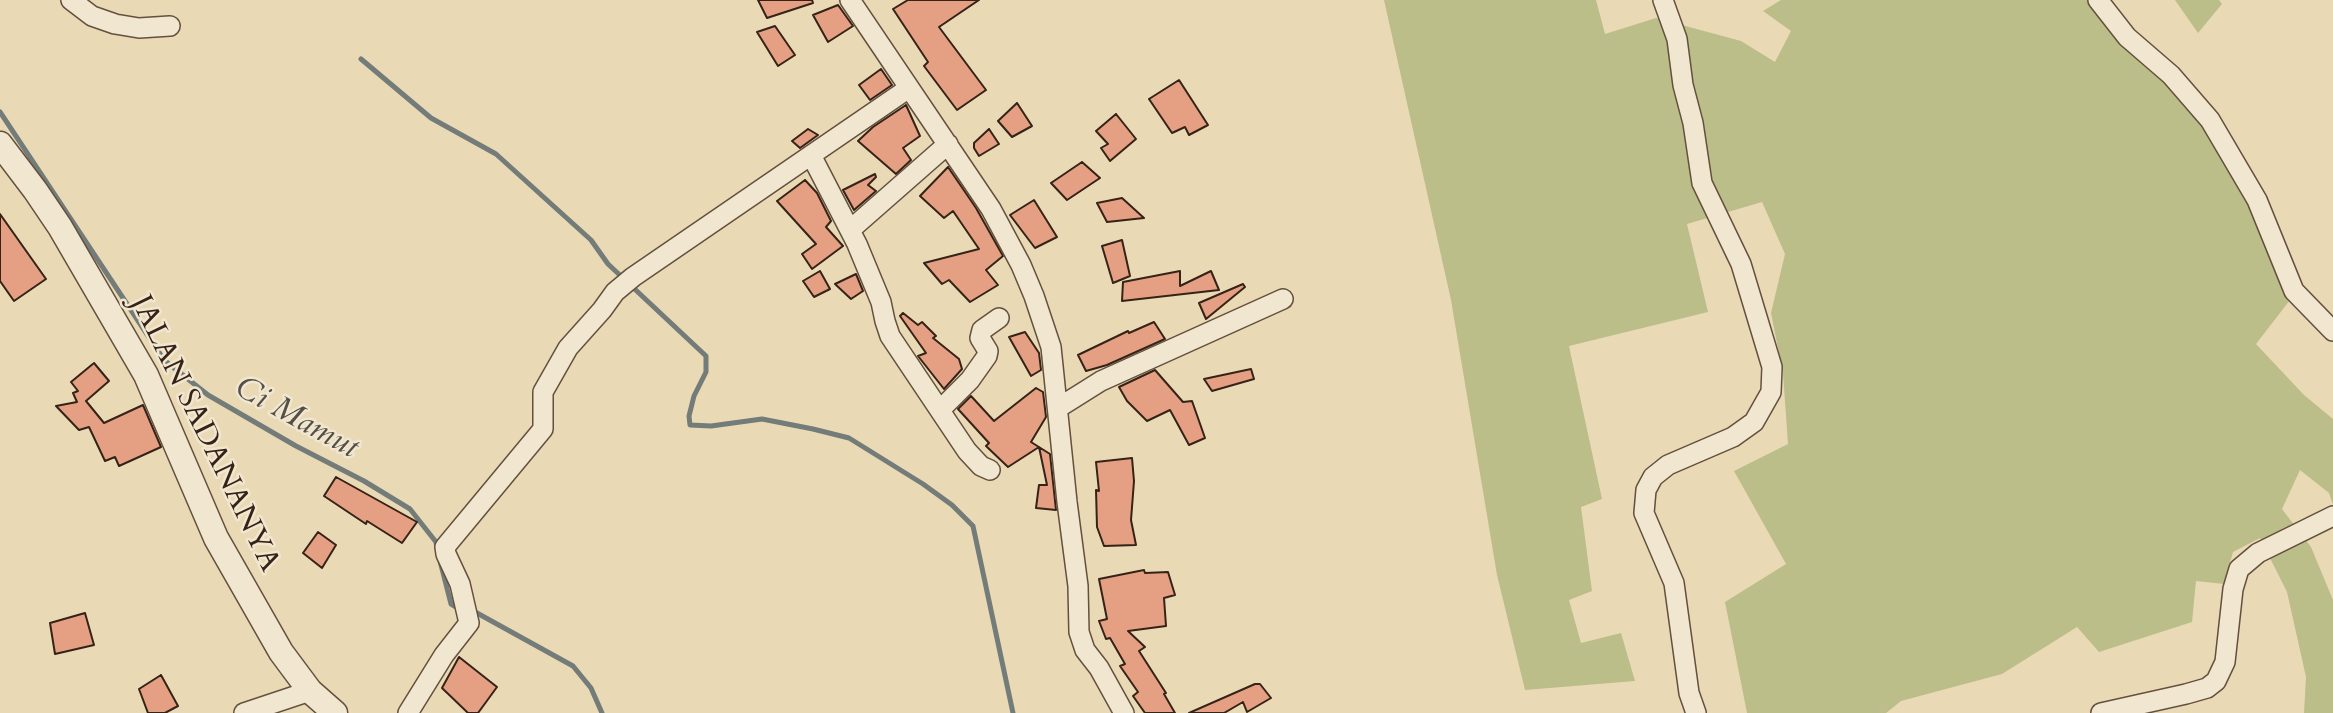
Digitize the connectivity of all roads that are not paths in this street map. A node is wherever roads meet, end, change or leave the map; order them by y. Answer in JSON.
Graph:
{"nodes":[{"id":1,"x":71,"y":0,"type":"edge"},
{"id":2,"x":850,"y":0,"type":"edge"},
{"id":3,"x":1663,"y":0,"type":"edge"},
{"id":4,"x":2098,"y":0,"type":"edge"},
{"id":5,"x":170,"y":26,"type":"dead end"},
{"id":6,"x":909,"y":88,"type":"junction"},
{"id":7,"x":0,"y":144,"type":"edge"},
{"id":8,"x":948,"y":144,"type":"junction"},
{"id":9,"x":811,"y":155,"type":"junction"},
{"id":10,"x":850,"y":230,"type":"junction"},
{"id":11,"x":1283,"y":299,"type":"dead end"},
{"id":12,"x":999,"y":318,"type":"dead end"},
{"id":13,"x":2333,"y":331,"type":"edge"},
{"id":14,"x":1058,"y":408,"type":"junction"},
{"id":15,"x":940,"y":410,"type":"junction"},
{"id":16,"x":990,"y":470,"type":"dead end"},
{"id":17,"x":2333,"y":516,"type":"edge"},
{"id":18,"x":310,"y":691,"type":"junction"},
{"id":19,"x":244,"y":713,"type":"edge"},
{"id":20,"x":335,"y":713,"type":"edge"},
{"id":21,"x":408,"y":713,"type":"edge"},
{"id":22,"x":1124,"y":713,"type":"edge"},
{"id":23,"x":1696,"y":713,"type":"edge"},
{"id":24,"x":2101,"y":713,"type":"edge"}],
"edges":[{"from":1,"to":5,"type":"street"},
{"from":2,"to":6,"type":"street"},
{"from":3,"to":23,"type":"street"},
{"from":4,"to":13,"type":"street"},
{"from":6,"to":8,"type":"street"},
{"from":6,"to":9,"type":"street"},
{"from":7,"to":18,"type":"street","name":"JALAN SADANANYA"},
{"from":8,"to":10,"type":"street"},
{"from":8,"to":14,"type":"street"},
{"from":9,"to":10,"type":"street"},
{"from":9,"to":21,"type":"street"},
{"from":10,"to":15,"type":"street"},
{"from":11,"to":14,"type":"street"},
{"from":12,"to":15,"type":"street"},
{"from":14,"to":22,"type":"street"},
{"from":15,"to":16,"type":"street"},
{"from":17,"to":24,"type":"street"},
{"from":18,"to":19,"type":"street"},
{"from":18,"to":20,"type":"street","name":"JALAN SADANANYA"}]}
